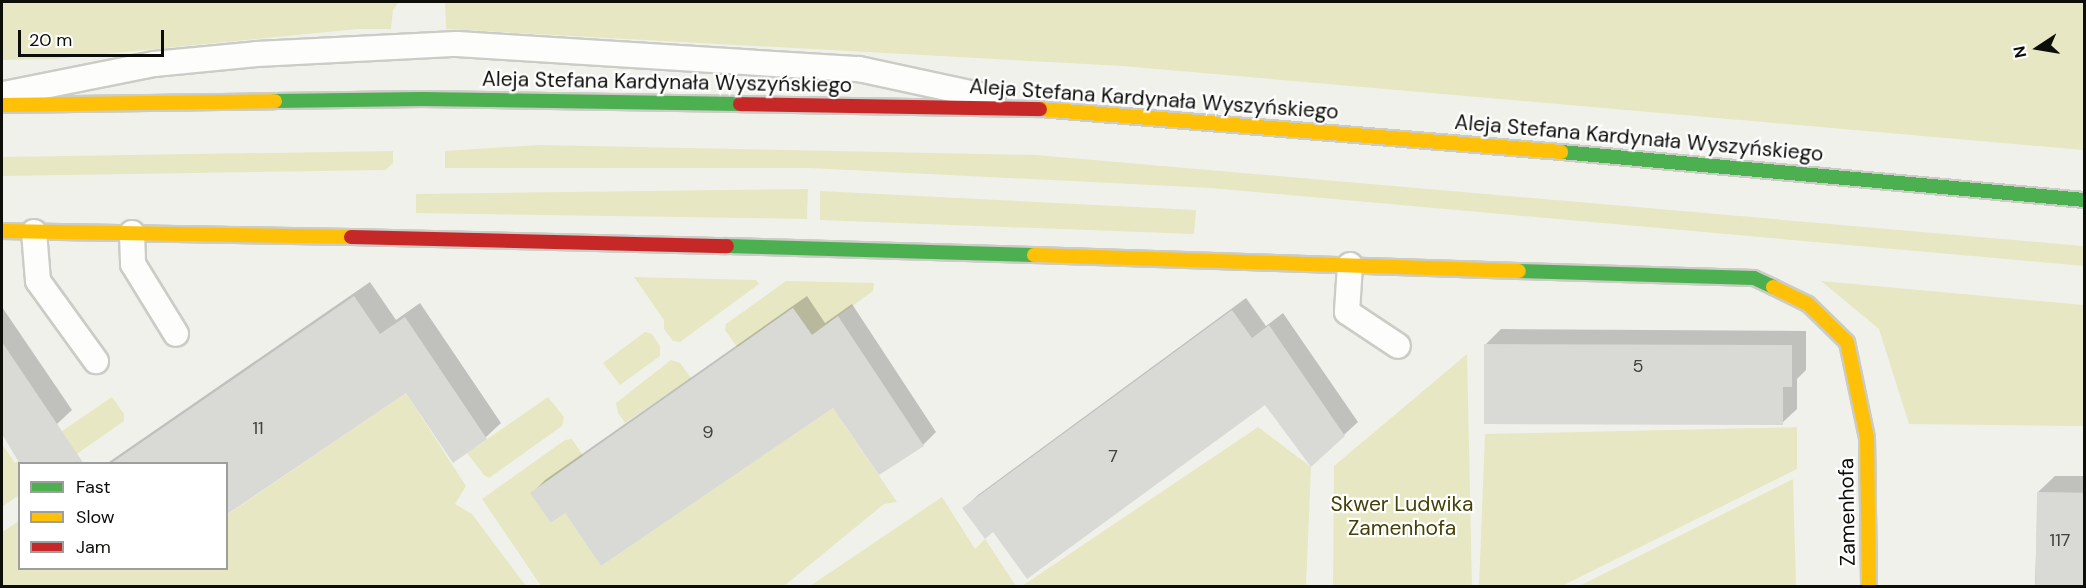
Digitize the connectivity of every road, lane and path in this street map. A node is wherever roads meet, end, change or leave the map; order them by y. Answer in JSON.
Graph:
{"nodes":[{"id":1,"x":2,"y":94,"type":"edge"},
{"id":2,"x":2,"y":105,"type":"edge"},
{"id":3,"x":1044,"y":109,"type":"junction"},
{"id":4,"x":2085,"y":200,"type":"edge"},
{"id":5,"x":2,"y":231,"type":"edge"},
{"id":6,"x":34,"y":232,"type":"junction"},
{"id":7,"x":132,"y":233,"type":"junction"},
{"id":8,"x":1350,"y":265,"type":"junction"},
{"id":9,"x":176,"y":334,"type":"dead end"},
{"id":10,"x":1398,"y":345,"type":"dead end"},
{"id":11,"x":96,"y":361,"type":"dead end"},
{"id":12,"x":1869,"y":586,"type":"edge"}],
"edges":[{"from":1,"to":3,"type":"lane"},
{"from":2,"to":3,"type":"street","name":"Aleja Stefana Kardynała Wyszyńskiego"},
{"from":3,"to":4,"type":"street","name":"Aleja Stefana Kardynała Wyszyńskiego"},
{"from":5,"to":6,"type":"street","name":"Zamenhofa"},
{"from":6,"to":7,"type":"street","name":"Zamenhofa"},
{"from":6,"to":11,"type":"lane"},
{"from":7,"to":8,"type":"street","name":"Zamenhofa"},
{"from":7,"to":9,"type":"lane"},
{"from":8,"to":10,"type":"lane"},
{"from":8,"to":12,"type":"street","name":"Zamenhofa"}]}
